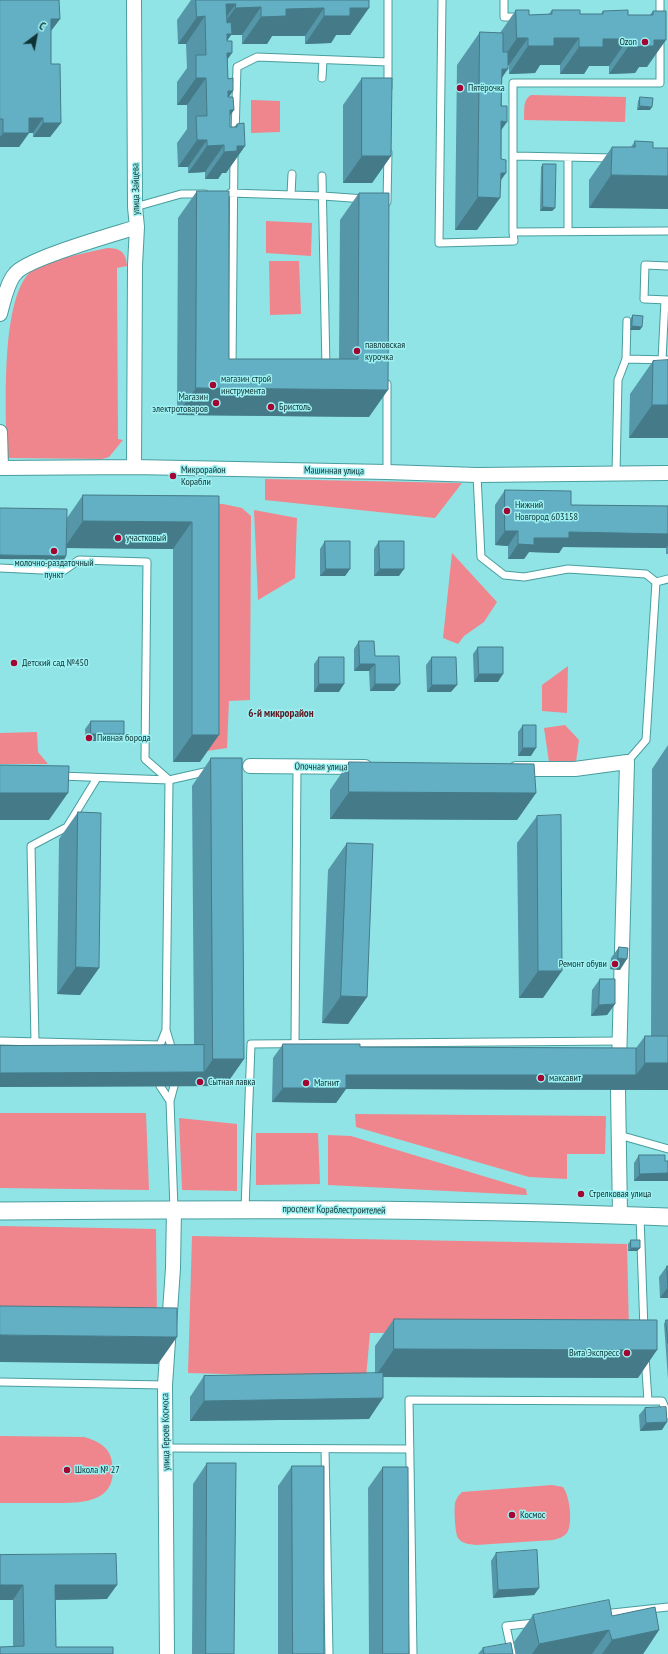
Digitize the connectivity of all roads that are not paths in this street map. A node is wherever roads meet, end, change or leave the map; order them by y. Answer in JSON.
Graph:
{"nodes":[{"id":1,"x":134,"y":0,"type":"edge"},
{"id":2,"x":388,"y":0,"type":"edge"},
{"id":3,"x":442,"y":0,"type":"edge"},
{"id":4,"x":504,"y":0,"type":"edge"},
{"id":5,"x":660,"y":0,"type":"edge"},
{"id":6,"x":528,"y":17,"type":"edge"},
{"id":7,"x":323,"y":60,"type":"junction"},
{"id":8,"x":388,"y":62,"type":"junction"},
{"id":9,"x":322,"y":78,"type":"dead end"},
{"id":10,"x":388,"y":93,"type":"edge"},
{"id":11,"x":388,"y":147,"type":"edge"},
{"id":12,"x":513,"y":156,"type":"junction"},
{"id":13,"x":568,"y":158,"type":"junction"},
{"id":14,"x":622,"y":158,"type":"edge"},
{"id":15,"x":292,"y":174,"type":"dead end"},
{"id":16,"x":322,"y":176,"type":"dead end"},
{"id":17,"x":229,"y":193,"type":"junction"},
{"id":18,"x":211,"y":194,"type":"edge"},
{"id":19,"x":291,"y":195,"type":"junction"},
{"id":20,"x":323,"y":196,"type":"junction"},
{"id":21,"x":370,"y":199,"type":"edge"},
{"id":22,"x":378,"y":199,"type":"edge"},
{"id":23,"x":388,"y":200,"type":"junction"},
{"id":24,"x":135,"y":207,"type":"junction"},
{"id":25,"x":388,"y":208,"type":"edge"},
{"id":26,"x":137,"y":227,"type":"junction"},
{"id":27,"x":568,"y":230,"type":"junction"},
{"id":28,"x":668,"y":231,"type":"edge"},
{"id":29,"x":513,"y":232,"type":"junction"},
{"id":30,"x":668,"y":266,"type":"edge"},
{"id":31,"x":666,"y":300,"type":"edge"},
{"id":32,"x":0,"y":314,"type":"edge"},
{"id":33,"x":628,"y":321,"type":"dead end"},
{"id":34,"x":626,"y":359,"type":"junction"},
{"id":35,"x":665,"y":360,"type":"edge"},
{"id":36,"x":240,"y":374,"type":"edge"},
{"id":37,"x":387,"y":375,"type":"edge"},
{"id":38,"x":327,"y":377,"type":"edge"},
{"id":39,"x":0,"y":432,"type":"edge"},
{"id":40,"x":134,"y":467,"type":"junction"},
{"id":41,"x":1,"y":468,"type":"edge"},
{"id":42,"x":387,"y":472,"type":"junction"},
{"id":43,"x":616,"y":474,"type":"junction"},
{"id":44,"x":668,"y":474,"type":"edge"},
{"id":45,"x":477,"y":475,"type":"junction"},
{"id":46,"x":0,"y":568,"type":"edge"},
{"id":47,"x":668,"y":579,"type":"edge"},
{"id":48,"x":656,"y":582,"type":"junction"},
{"id":49,"x":627,"y":762,"type":"junction"},
{"id":50,"x":247,"y":766,"type":"dead end"},
{"id":51,"x":297,"y":767,"type":"junction"},
{"id":52,"x":381,"y":767,"type":"edge"},
{"id":53,"x":505,"y":768,"type":"edge"},
{"id":54,"x":218,"y":769,"type":"edge"},
{"id":55,"x":52,"y":776,"type":"edge"},
{"id":56,"x":97,"y":778,"type":"junction"},
{"id":57,"x":169,"y":780,"type":"junction"},
{"id":58,"x":166,"y":1030,"type":"junction"},
{"id":59,"x":0,"y":1041,"type":"edge"},
{"id":60,"x":620,"y":1041,"type":"junction"},
{"id":61,"x":35,"y":1042,"type":"junction"},
{"id":62,"x":295,"y":1043,"type":"junction"},
{"id":63,"x":160,"y":1045,"type":"junction"},
{"id":64,"x":160,"y":1059,"type":"edge"},
{"id":65,"x":175,"y":1059,"type":"edge"},
{"id":66,"x":620,"y":1063,"type":"edge"},
{"id":67,"x":160,"y":1086,"type":"edge"},
{"id":68,"x":174,"y":1086,"type":"edge"},
{"id":69,"x":618,"y":1090,"type":"dead end"},
{"id":70,"x":170,"y":1101,"type":"junction"},
{"id":71,"x":618,"y":1135,"type":"junction"},
{"id":72,"x":668,"y":1149,"type":"edge"},
{"id":73,"x":174,"y":1209,"type":"junction"},
{"id":74,"x":245,"y":1209,"type":"junction"},
{"id":75,"x":0,"y":1211,"type":"edge"},
{"id":76,"x":620,"y":1215,"type":"junction"},
{"id":77,"x":640,"y":1216,"type":"junction"},
{"id":78,"x":668,"y":1217,"type":"edge"},
{"id":79,"x":0,"y":1382,"type":"edge"},
{"id":80,"x":165,"y":1384,"type":"junction"},
{"id":81,"x":648,"y":1401,"type":"junction"},
{"id":82,"x":668,"y":1415,"type":"edge"},
{"id":83,"x":166,"y":1448,"type":"junction"},
{"id":84,"x":325,"y":1449,"type":"junction"},
{"id":85,"x":410,"y":1449,"type":"junction"},
{"id":86,"x":668,"y":1607,"type":"edge"},
{"id":87,"x":597,"y":1615,"type":"edge"},
{"id":88,"x":541,"y":1622,"type":"edge"},
{"id":89,"x":167,"y":1654,"type":"edge"},
{"id":90,"x":329,"y":1654,"type":"edge"},
{"id":91,"x":413,"y":1654,"type":"edge"},
{"id":92,"x":503,"y":1654,"type":"edge"},
{"id":93,"x":512,"y":1654,"type":"edge"}],
"edges":[{"from":1,"to":24,"type":"street","name":"улица Зайцева"},
{"from":2,"to":8,"type":"lane"},
{"from":3,"to":29,"type":"lane"},
{"from":4,"to":6,"type":"lane"},
{"from":5,"to":12,"type":"lane"},
{"from":7,"to":8,"type":"lane"},
{"from":7,"to":9,"type":"lane"},
{"from":7,"to":17,"type":"lane"},
{"from":8,"to":10,"type":"lane"},
{"from":11,"to":23,"type":"lane"},
{"from":12,"to":13,"type":"lane"},
{"from":12,"to":29,"type":"lane"},
{"from":13,"to":14,"type":"lane"},
{"from":13,"to":27,"type":"lane"},
{"from":15,"to":19,"type":"lane"},
{"from":16,"to":20,"type":"lane"},
{"from":17,"to":19,"type":"lane"},
{"from":17,"to":36,"type":"lane"},
{"from":18,"to":24,"type":"lane"},
{"from":19,"to":20,"type":"lane"},
{"from":20,"to":21,"type":"lane"},
{"from":20,"to":38,"type":"lane"},
{"from":22,"to":23,"type":"lane"},
{"from":23,"to":25,"type":"lane"},
{"from":24,"to":26,"type":"street","name":"улица Зайцева"},
{"from":26,"to":32,"type":"street","name":"улица Зайцева"},
{"from":26,"to":40,"type":"street"},
{"from":27,"to":28,"type":"lane"},
{"from":27,"to":29,"type":"lane"},
{"from":30,"to":31,"type":"lane"},
{"from":31,"to":35,"type":"lane"},
{"from":33,"to":34,"type":"lane"},
{"from":34,"to":35,"type":"lane"},
{"from":34,"to":43,"type":"lane"},
{"from":37,"to":42,"type":"lane"},
{"from":39,"to":41,"type":"street"},
{"from":40,"to":41,"type":"street","name":"Машинная улица"},
{"from":40,"to":42,"type":"street","name":"Машинная улица"},
{"from":42,"to":45,"type":"street","name":"Машинная улица"},
{"from":43,"to":44,"type":"street","name":"Машинная улица"},
{"from":43,"to":45,"type":"street","name":"Машинная улица"},
{"from":45,"to":48,"type":"lane"},
{"from":46,"to":57,"type":"lane"},
{"from":47,"to":48,"type":"lane"},
{"from":48,"to":49,"type":"lane"},
{"from":49,"to":53,"type":"street"},
{"from":49,"to":60,"type":"street"},
{"from":50,"to":51,"type":"street","name":"Опочная улица"},
{"from":51,"to":52,"type":"street","name":"Опочная улица"},
{"from":51,"to":62,"type":"lane"},
{"from":54,"to":57,"type":"lane"},
{"from":55,"to":56,"type":"lane"},
{"from":56,"to":57,"type":"lane"},
{"from":56,"to":61,"type":"lane"},
{"from":57,"to":58,"type":"lane"},
{"from":58,"to":63,"type":"lane"},
{"from":58,"to":65,"type":"lane"},
{"from":59,"to":61,"type":"lane"},
{"from":60,"to":62,"type":"lane"},
{"from":60,"to":66,"type":"street"},
{"from":61,"to":63,"type":"lane"},
{"from":62,"to":74,"type":"lane"},
{"from":63,"to":64,"type":"lane"},
{"from":67,"to":70,"type":"lane"},
{"from":68,"to":70,"type":"lane"},
{"from":69,"to":71,"type":"street"},
{"from":70,"to":73,"type":"lane"},
{"from":71,"to":72,"type":"lane"},
{"from":71,"to":76,"type":"street"},
{"from":73,"to":74,"type":"street","name":"проспект Кораблестроителей"},
{"from":73,"to":75,"type":"street","name":"проспект Кораблестроителей"},
{"from":73,"to":80,"type":"street","name":"улица Героев Космоса"},
{"from":74,"to":76,"type":"street","name":"проспект Кораблестроителей"},
{"from":76,"to":77,"type":"street","name":"проспект Кораблестроителей"},
{"from":77,"to":78,"type":"street","name":"проспект Кораблестроителей"},
{"from":77,"to":81,"type":"lane"},
{"from":79,"to":80,"type":"lane"},
{"from":80,"to":83,"type":"street","name":"улица Героев Космоса"},
{"from":81,"to":82,"type":"lane"},
{"from":81,"to":85,"type":"lane"},
{"from":83,"to":84,"type":"lane"},
{"from":83,"to":89,"type":"street","name":"улица Героев Космоса"},
{"from":84,"to":85,"type":"lane"},
{"from":84,"to":90,"type":"lane"},
{"from":85,"to":91,"type":"lane"},
{"from":86,"to":87,"type":"lane"},
{"from":88,"to":93,"type":"lane"},
{"from":92,"to":93,"type":"lane"}]}
